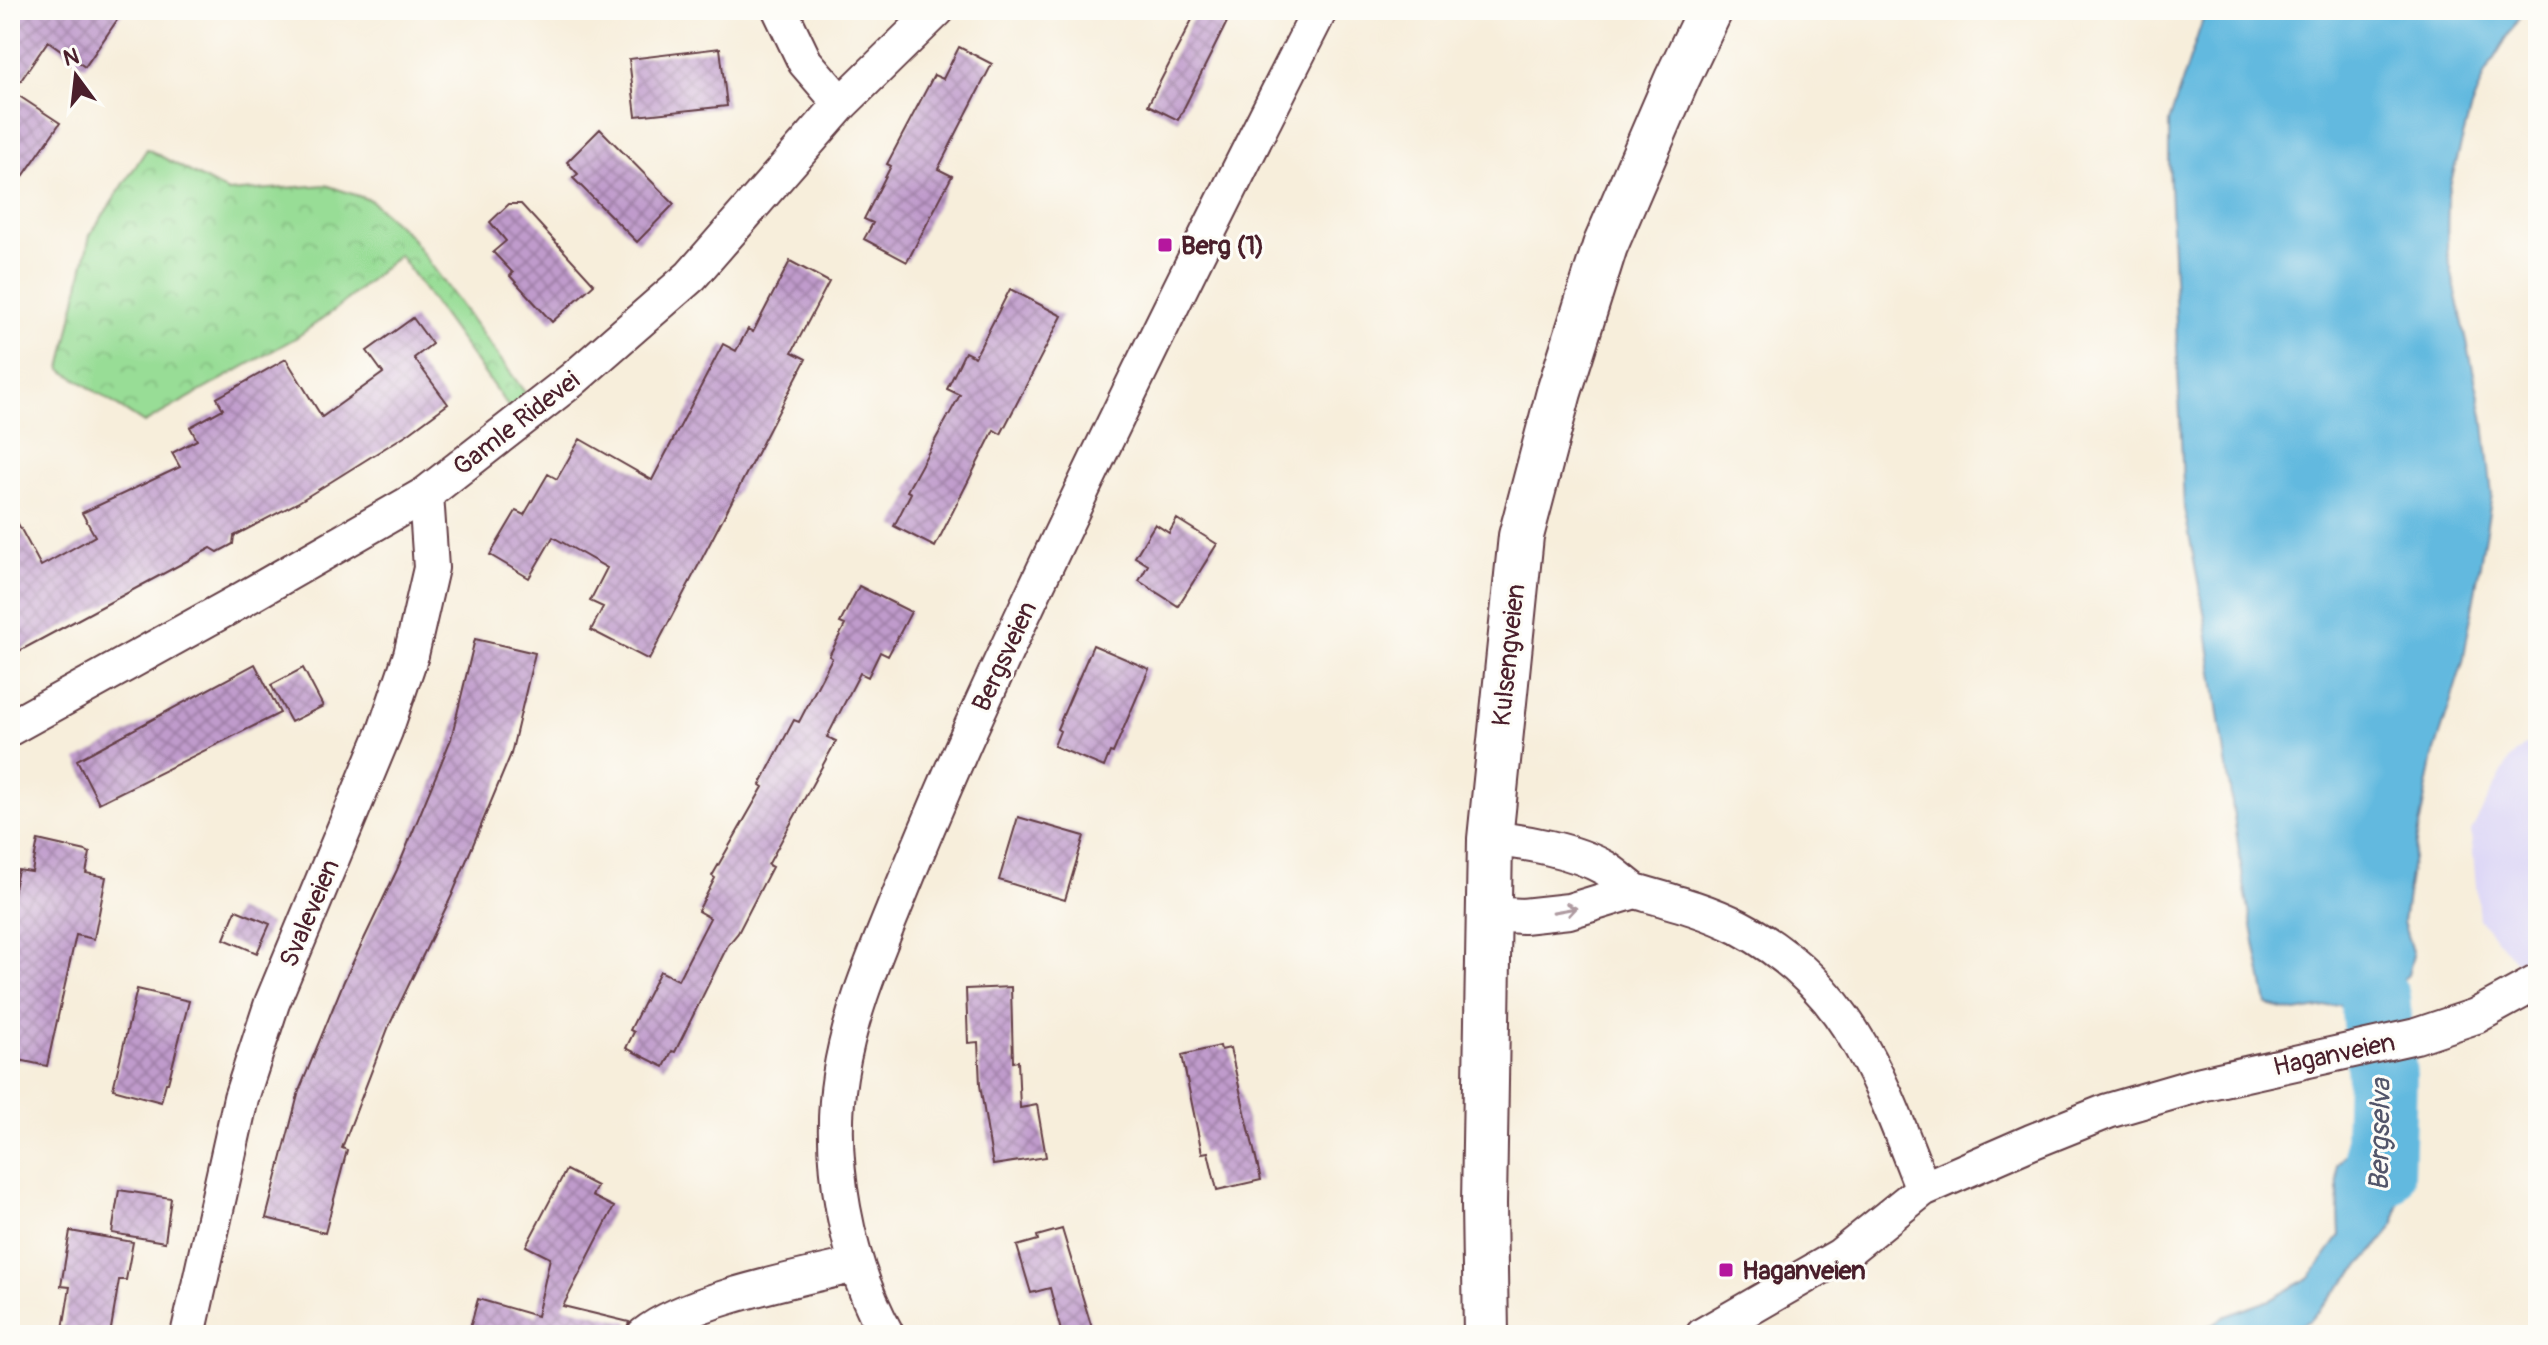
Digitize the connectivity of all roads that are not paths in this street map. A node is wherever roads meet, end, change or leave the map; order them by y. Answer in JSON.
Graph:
{"nodes":[{"id":1,"x":780,"y":10,"type":"edge"},
{"id":2,"x":937,"y":10,"type":"edge"},
{"id":3,"x":1320,"y":10,"type":"edge"},
{"id":4,"x":1710,"y":10,"type":"edge"},
{"id":5,"x":841,"y":104,"type":"junction"},
{"id":6,"x":426,"y":494,"type":"junction"},
{"id":7,"x":10,"y":728,"type":"edge"},
{"id":8,"x":1490,"y":839,"type":"junction"},
{"id":9,"x":1635,"y":891,"type":"junction"},
{"id":10,"x":1487,"y":914,"type":"junction"},
{"id":11,"x":2538,"y":982,"type":"edge"},
{"id":12,"x":1923,"y":1189,"type":"junction"},
{"id":13,"x":856,"y":1265,"type":"junction"},
{"id":14,"x":188,"y":1335,"type":"edge"},
{"id":15,"x":644,"y":1335,"type":"edge"},
{"id":16,"x":887,"y":1335,"type":"edge"},
{"id":17,"x":1486,"y":1335,"type":"edge"},
{"id":18,"x":1703,"y":1335,"type":"edge"}],
"edges":[{"from":1,"to":5,"type":"street"},
{"from":2,"to":5,"type":"street","name":"Gamle Ridevei"},
{"from":3,"to":13,"type":"street","name":"Bergsveien"},
{"from":4,"to":8,"type":"main road","name":"Kulsengveien"},
{"from":5,"to":6,"type":"street","name":"Gamle Ridevei"},
{"from":6,"to":7,"type":"street","name":"Gamle Ridevei"},
{"from":6,"to":14,"type":"street","name":"Svaleveien"},
{"from":8,"to":9,"type":"street"},
{"from":8,"to":10,"type":"main road","name":"Kulsengveien"},
{"from":10,"to":9,"type":"street","one_way":true},
{"from":9,"to":12,"type":"street"},
{"from":10,"to":17,"type":"main road","name":"Kulsengveien"},
{"from":11,"to":12,"type":"street","name":"Haganveien"},
{"from":12,"to":18,"type":"street","name":"Haganveien"},
{"from":13,"to":15,"type":"street"},
{"from":13,"to":16,"type":"street","name":"Bergsveien"}]}
